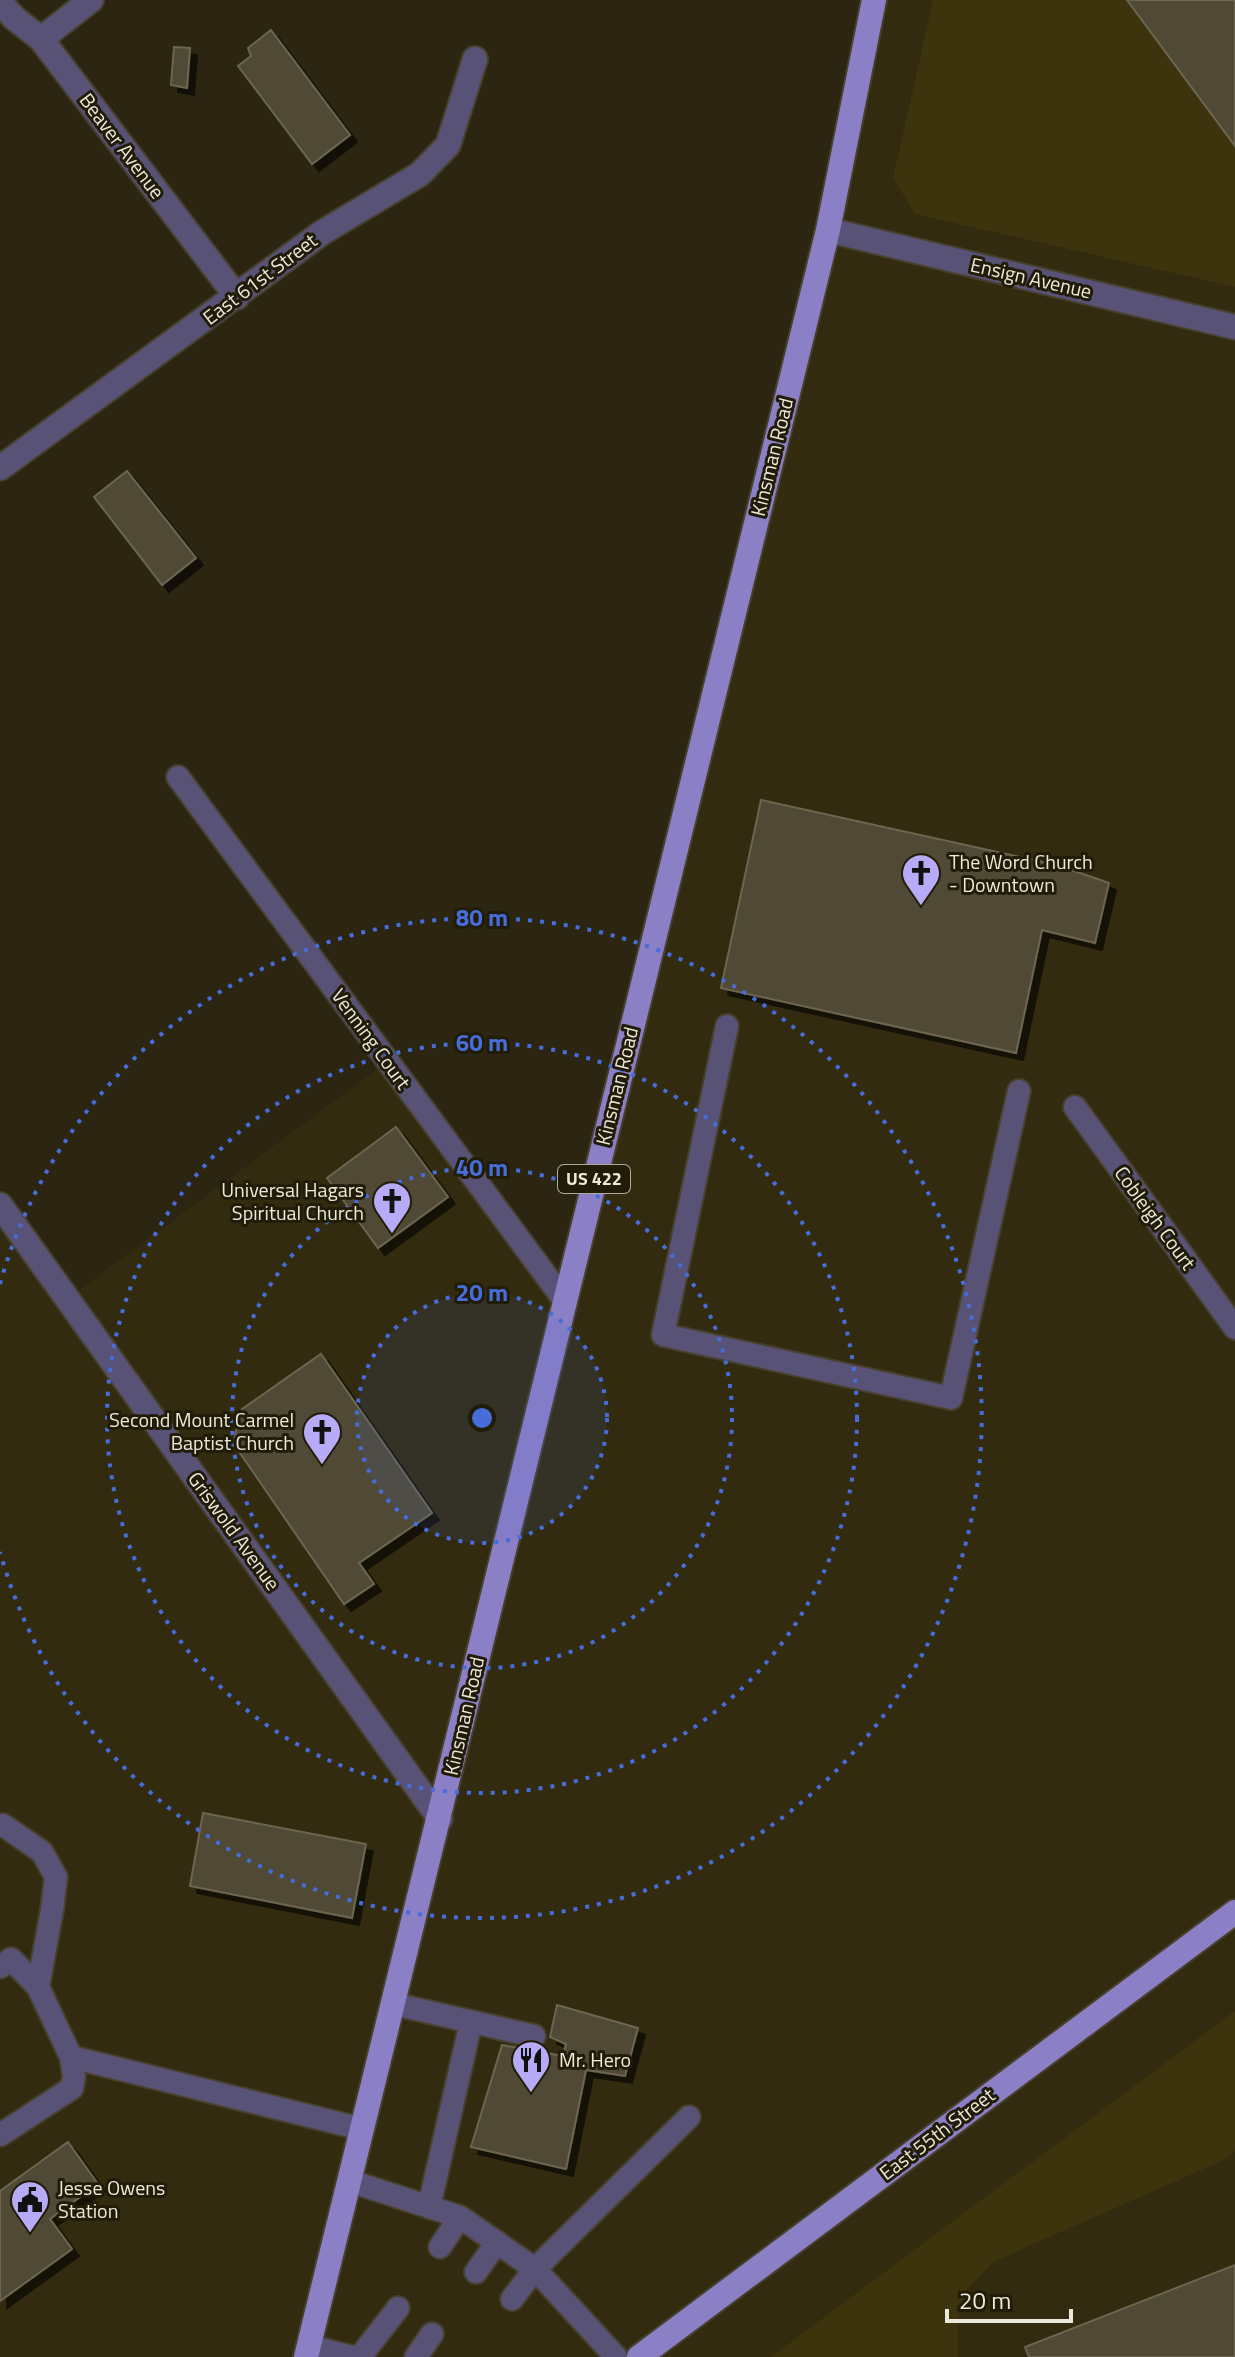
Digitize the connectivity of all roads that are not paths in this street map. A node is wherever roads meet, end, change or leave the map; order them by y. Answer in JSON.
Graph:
{"nodes":[{"id":1,"x":91,"y":0,"type":"edge"},
{"id":2,"x":874,"y":0,"type":"edge"},
{"id":3,"x":0,"y":2,"type":"edge"},
{"id":4,"x":41,"y":39,"type":"junction"},
{"id":5,"x":475,"y":59,"type":"dead end"},
{"id":6,"x":828,"y":230,"type":"junction"},
{"id":7,"x":237,"y":297,"type":"junction"},
{"id":8,"x":1235,"y":327,"type":"edge"},
{"id":9,"x":0,"y":468,"type":"edge"},
{"id":10,"x":178,"y":777,"type":"dead end"},
{"id":11,"x":727,"y":1026,"type":"dead end"},
{"id":12,"x":1019,"y":1091,"type":"dead end"},
{"id":13,"x":1075,"y":1107,"type":"dead end"},
{"id":14,"x":0,"y":1205,"type":"edge"},
{"id":15,"x":564,"y":1300,"type":"junction"},
{"id":16,"x":1235,"y":1328,"type":"edge"},
{"id":17,"x":440,"y":1819,"type":"junction"},
{"id":18,"x":3,"y":1825,"type":"dead end"},
{"id":19,"x":1235,"y":1912,"type":"edge"},
{"id":20,"x":0,"y":1967,"type":"edge"},
{"id":21,"x":38,"y":1987,"type":"junction"},
{"id":22,"x":394,"y":2004,"type":"junction"},
{"id":23,"x":471,"y":2022,"type":"junction"},
{"id":24,"x":534,"y":2036,"type":"dead end"},
{"id":25,"x":71,"y":2057,"type":"junction"},
{"id":26,"x":689,"y":2117,"type":"dead end"},
{"id":27,"x":362,"y":2129,"type":"junction"},
{"id":28,"x":0,"y":2135,"type":"edge"},
{"id":29,"x":350,"y":2181,"type":"junction"},
{"id":30,"x":429,"y":2207,"type":"junction"},
{"id":31,"x":460,"y":2217,"type":"junction"},
{"id":32,"x":497,"y":2242,"type":"junction"},
{"id":33,"x":440,"y":2247,"type":"dead end"},
{"id":34,"x":535,"y":2269,"type":"junction"},
{"id":35,"x":476,"y":2272,"type":"dead end"},
{"id":36,"x":512,"y":2299,"type":"dead end"},
{"id":37,"x":398,"y":2308,"type":"dead end"},
{"id":38,"x":432,"y":2334,"type":"dead end"},
{"id":39,"x":308,"y":2351,"type":"edge"},
{"id":40,"x":352,"y":2357,"type":"edge"},
{"id":41,"x":360,"y":2357,"type":"edge"},
{"id":42,"x":416,"y":2357,"type":"edge"},
{"id":43,"x":616,"y":2357,"type":"edge"},
{"id":44,"x":639,"y":2357,"type":"edge"}],
"edges":[{"from":1,"to":4,"type":"street"},
{"from":2,"to":6,"type":"main road","name":"Kinsman Road","number":"US 422"},
{"from":3,"to":4,"type":"street","name":"Beaver Avenue"},
{"from":4,"to":7,"type":"street","name":"Beaver Avenue"},
{"from":5,"to":7,"type":"street","name":"East 61st Street"},
{"from":6,"to":8,"type":"street","name":"Ensign Avenue"},
{"from":6,"to":15,"type":"main road","name":"Kinsman Road","number":"US 422"},
{"from":7,"to":9,"type":"street","name":"East 61st Street"},
{"from":10,"to":15,"type":"lane","name":"Venning Court"},
{"from":11,"to":12,"type":"lane"},
{"from":13,"to":16,"type":"lane","name":"Cobleigh Court"},
{"from":14,"to":17,"type":"street","name":"Griswold Avenue"},
{"from":15,"to":17,"type":"main road","name":"Kinsman Road","number":"US 422"},
{"from":17,"to":22,"type":"main road","name":"Kinsman Road","number":"US 422"},
{"from":18,"to":21,"type":"lane"},
{"from":19,"to":44,"type":"main road","name":"East 55th Street"},
{"from":20,"to":21,"type":"lane"},
{"from":21,"to":25,"type":"lane"},
{"from":22,"to":23,"type":"lane"},
{"from":22,"to":27,"type":"main road","name":"Kinsman Road","number":"US 422"},
{"from":23,"to":24,"type":"lane"},
{"from":23,"to":30,"type":"lane"},
{"from":25,"to":27,"type":"lane"},
{"from":25,"to":28,"type":"lane"},
{"from":26,"to":34,"type":"lane"},
{"from":27,"to":29,"type":"main road","name":"Kinsman Road","number":"US 422"},
{"from":29,"to":30,"type":"lane"},
{"from":29,"to":39,"type":"main road","name":"Kinsman Road","number":"US 422"},
{"from":30,"to":31,"type":"lane"},
{"from":31,"to":32,"type":"lane"},
{"from":31,"to":33,"type":"lane"},
{"from":32,"to":34,"type":"lane"},
{"from":32,"to":35,"type":"lane"},
{"from":34,"to":36,"type":"lane"},
{"from":34,"to":43,"type":"lane"},
{"from":37,"to":41,"type":"lane"},
{"from":38,"to":42,"type":"lane"},
{"from":39,"to":40,"type":"lane"}]}
